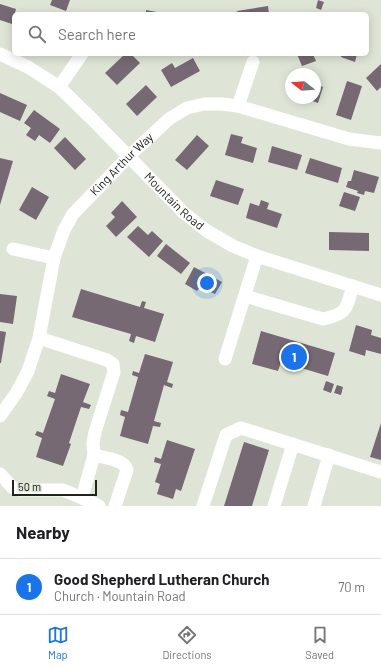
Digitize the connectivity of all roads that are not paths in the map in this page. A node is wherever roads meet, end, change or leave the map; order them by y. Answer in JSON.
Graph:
{"nodes":[{"id":1,"x":0,"y":54,"type":"edge"},
{"id":2,"x":81,"y":56,"type":"edge"},
{"id":3,"x":253,"y":62,"type":"dead end"},
{"id":4,"x":58,"y":87,"type":"junction"},
{"id":5,"x":238,"y":106,"type":"junction"},
{"id":6,"x":381,"y":143,"type":"edge"},
{"id":7,"x":128,"y":156,"type":"junction"},
{"id":8,"x":13,"y":248,"type":"dead end"},
{"id":9,"x":257,"y":256,"type":"junction"},
{"id":10,"x":54,"y":258,"type":"junction"},
{"id":11,"x":353,"y":286,"type":"junction"},
{"id":12,"x":381,"y":295,"type":"edge"},
{"id":13,"x":245,"y":296,"type":"junction"},
{"id":14,"x":39,"y":338,"type":"junction"},
{"id":15,"x":225,"y":359,"type":"dead end"},
{"id":16,"x":0,"y":416,"type":"edge"},
{"id":17,"x":293,"y":444,"type":"junction"},
{"id":18,"x":94,"y":455,"type":"junction"},
{"id":19,"x":329,"y":455,"type":"junction"},
{"id":20,"x":381,"y":472,"type":"edge"},
{"id":21,"x":0,"y":474,"type":"edge"},
{"id":22,"x":82,"y":498,"type":"junction"},
{"id":23,"x":99,"y":506,"type":"edge"},
{"id":24,"x":115,"y":506,"type":"edge"},
{"id":25,"x":203,"y":506,"type":"edge"},
{"id":26,"x":274,"y":506,"type":"edge"},
{"id":27,"x":314,"y":506,"type":"edge"}],
"edges":[{"from":1,"to":4,"type":"street","name":"Mountain Road"},
{"from":2,"to":4,"type":"street"},
{"from":3,"to":5,"type":"street"},
{"from":4,"to":7,"type":"street","name":"Mountain Road"},
{"from":5,"to":6,"type":"street","name":"King Arthur Way"},
{"from":5,"to":7,"type":"street","name":"King Arthur Way"},
{"from":7,"to":9,"type":"street","name":"Mountain Road"},
{"from":7,"to":10,"type":"street","name":"King Arthur Way"},
{"from":8,"to":10,"type":"street"},
{"from":9,"to":11,"type":"street","name":"Mountain Road"},
{"from":9,"to":13,"type":"street"},
{"from":10,"to":14,"type":"street","name":"King Arthur Way"},
{"from":11,"to":12,"type":"street","name":"Mountain Road"},
{"from":11,"to":13,"type":"street"},
{"from":13,"to":15,"type":"street"},
{"from":14,"to":16,"type":"street","name":"King Arthur Way"},
{"from":14,"to":18,"type":"street"},
{"from":17,"to":19,"type":"street"},
{"from":17,"to":25,"type":"street"},
{"from":17,"to":26,"type":"street"},
{"from":18,"to":22,"type":"street"},
{"from":18,"to":24,"type":"street"},
{"from":19,"to":20,"type":"street"},
{"from":19,"to":27,"type":"street"},
{"from":21,"to":22,"type":"street"},
{"from":22,"to":23,"type":"street"}]}
